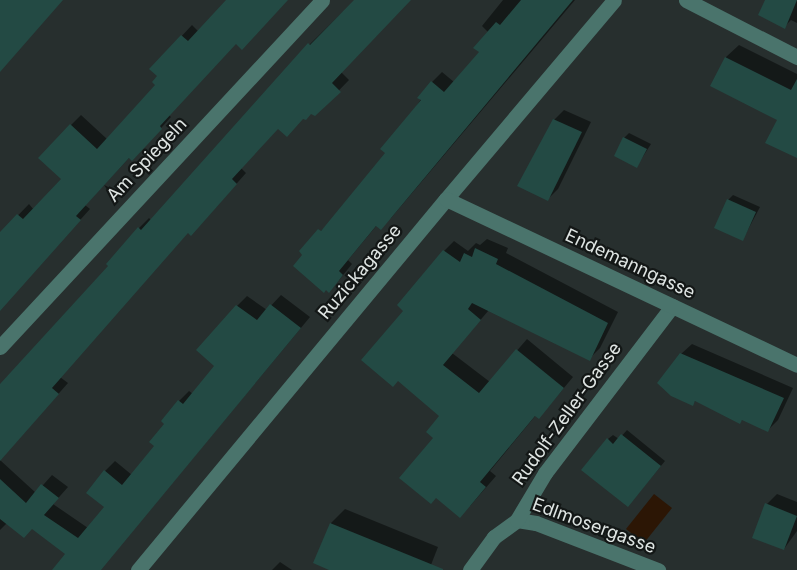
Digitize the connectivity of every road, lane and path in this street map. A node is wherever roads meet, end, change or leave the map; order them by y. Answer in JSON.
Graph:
{"nodes":[{"id":1,"x":322,"y":0,"type":"edge"},
{"id":2,"x":614,"y":0,"type":"edge"},
{"id":3,"x":686,"y":0,"type":"edge"},
{"id":4,"x":797,"y":57,"type":"edge"},
{"id":5,"x":446,"y":199,"type":"junction"},
{"id":6,"x":672,"y":306,"type":"junction"},
{"id":7,"x":0,"y":347,"type":"edge"},
{"id":8,"x":797,"y":365,"type":"edge"},
{"id":9,"x":517,"y":520,"type":"junction"},
{"id":10,"x":138,"y":570,"type":"edge"},
{"id":11,"x":470,"y":570,"type":"edge"},
{"id":12,"x":658,"y":570,"type":"edge"}],
"edges":[{"from":1,"to":7,"type":"street","name":"Am Spiegeln"},
{"from":2,"to":5,"type":"street","name":"Ruzickagasse"},
{"from":3,"to":4,"type":"street"},
{"from":5,"to":6,"type":"street","name":"Endemanngasse"},
{"from":5,"to":10,"type":"street","name":"Ruzickagasse"},
{"from":6,"to":8,"type":"street","name":"Endemanngasse"},
{"from":6,"to":9,"type":"street","name":"Rudolf-Zeller-Gasse"},
{"from":9,"to":11,"type":"street","name":"Rudolf-Zeller-Gasse"},
{"from":9,"to":12,"type":"street","name":"Edlmosergasse"}]}
